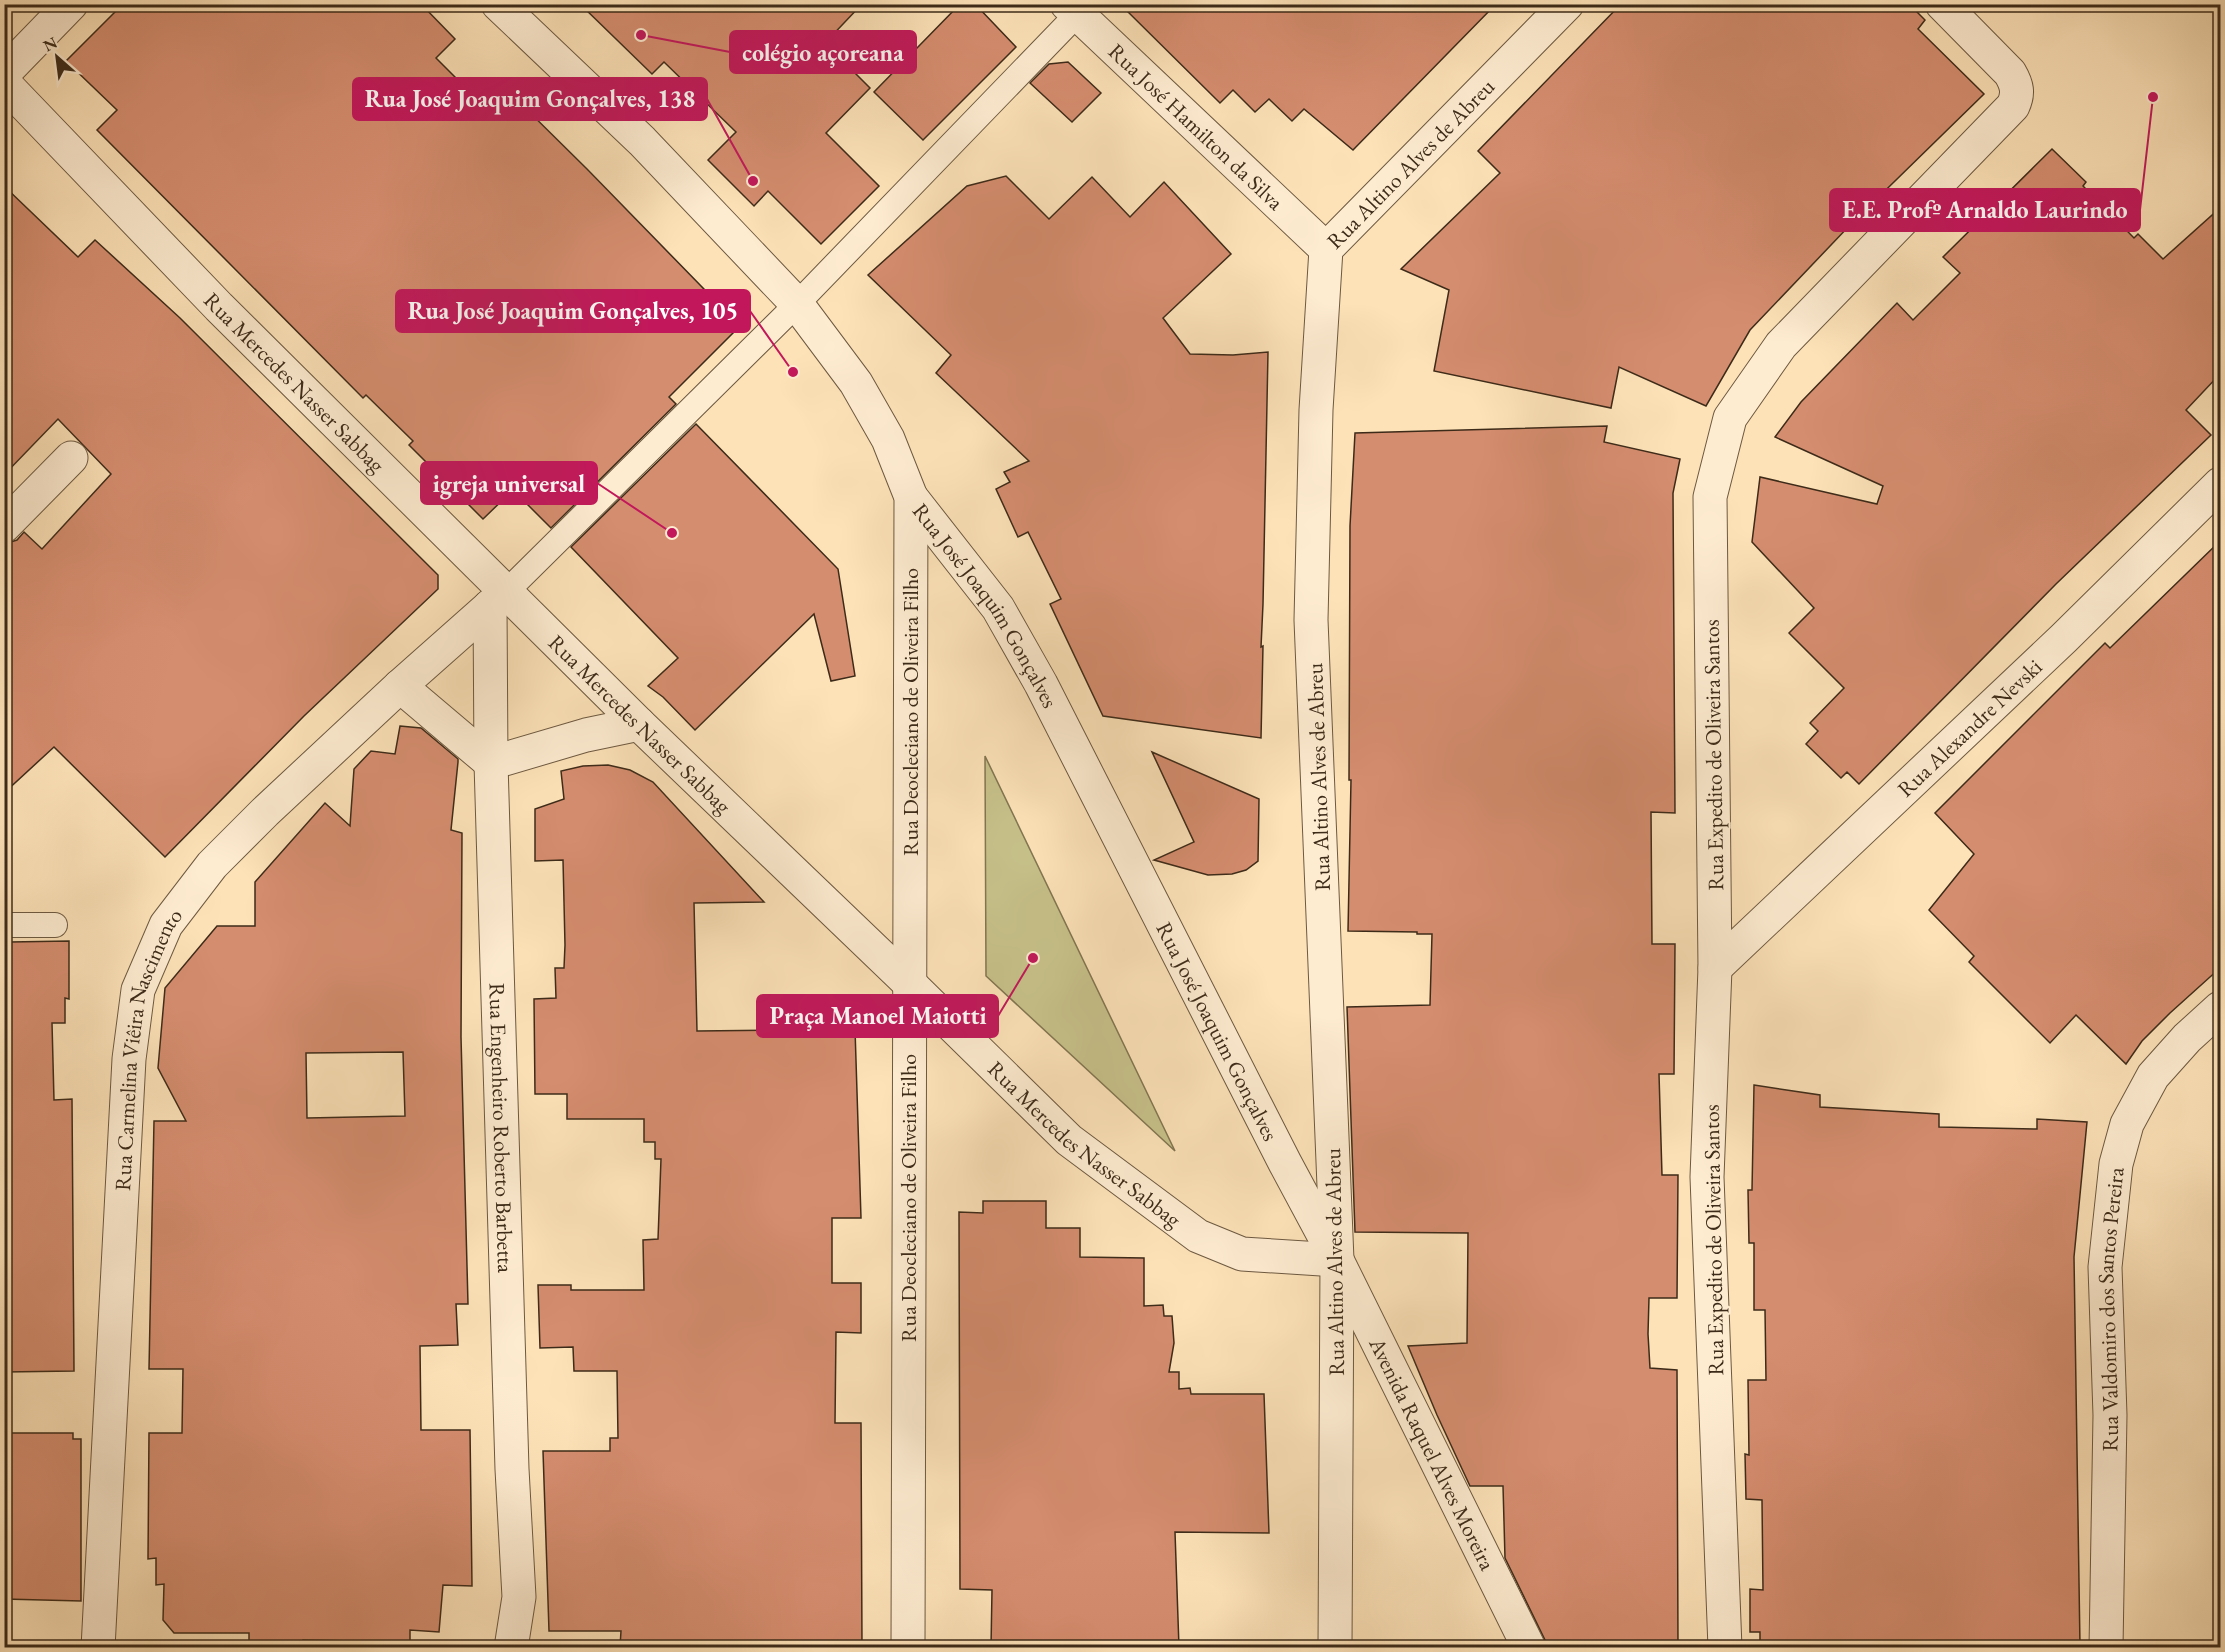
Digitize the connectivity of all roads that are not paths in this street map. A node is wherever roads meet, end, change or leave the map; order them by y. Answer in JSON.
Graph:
{"nodes":[{"id":1,"x":71,"y":4,"type":"edge"},
{"id":2,"x":498,"y":4,"type":"edge"},
{"id":3,"x":1567,"y":4,"type":"edge"},
{"id":4,"x":1942,"y":4,"type":"edge"},
{"id":5,"x":1077,"y":8,"type":"edge"},
{"id":6,"x":4,"y":72,"type":"edge"},
{"id":7,"x":4,"y":83,"type":"edge"},
{"id":8,"x":1326,"y":249,"type":"junction"},
{"id":9,"x":797,"y":303,"type":"junction"},
{"id":10,"x":71,"y":458,"type":"dead end"},
{"id":11,"x":2220,"y":484,"type":"edge"},
{"id":12,"x":911,"y":497,"type":"junction"},
{"id":13,"x":4,"y":526,"type":"edge"},
{"id":14,"x":498,"y":599,"type":"junction"},
{"id":15,"x":400,"y":686,"type":"junction"},
{"id":16,"x":639,"y":724,"type":"junction"},
{"id":17,"x":491,"y":763,"type":"junction"},
{"id":18,"x":4,"y":925,"type":"edge"},
{"id":19,"x":56,"y":926,"type":"dead end"},
{"id":20,"x":1715,"y":968,"type":"junction"},
{"id":21,"x":909,"y":983,"type":"junction"},
{"id":22,"x":2220,"y":1008,"type":"edge"},
{"id":23,"x":1337,"y":1260,"type":"junction"},
{"id":24,"x":98,"y":1647,"type":"edge"},
{"id":25,"x":511,"y":1647,"type":"edge"},
{"id":26,"x":908,"y":1647,"type":"edge"},
{"id":27,"x":1335,"y":1647,"type":"edge"},
{"id":28,"x":1529,"y":1647,"type":"edge"},
{"id":29,"x":1725,"y":1647,"type":"edge"},
{"id":30,"x":2106,"y":1647,"type":"edge"}],
"edges":[{"from":1,"to":6,"type":"street"},
{"from":2,"to":9,"type":"street","name":"Rua José Joaquim Gonçalves"},
{"from":3,"to":8,"type":"street","name":"Rua Altino Alves de Abreu"},
{"from":4,"to":20,"type":"street","name":"Rua Expedito de Oliveira Santos"},
{"from":5,"to":8,"type":"street","name":"Rua José Hamilton da Silva"},
{"from":5,"to":9,"type":"lane"},
{"from":7,"to":14,"type":"street","name":"Rua Mercedes Nasser Sabbag"},
{"from":8,"to":23,"type":"street","name":"Rua Altino Alves de Abreu"},
{"from":9,"to":12,"type":"street","name":"Rua José Joaquim Gonçalves"},
{"from":9,"to":14,"type":"lane"},
{"from":10,"to":13,"type":"street"},
{"from":11,"to":20,"type":"street","name":"Rua Alexandre Nevski"},
{"from":12,"to":21,"type":"street","name":"Rua Deocleciano de Oliveira Filho"},
{"from":12,"to":23,"type":"street","name":"Rua José Joaquim Gonçalves"},
{"from":14,"to":15,"type":"street","name":"Rua Carmelina Viêira Nascimento"},
{"from":14,"to":16,"type":"street","name":"Rua Mercedes Nasser Sabbag"},
{"from":14,"to":17,"type":"street","name":"Rua Engenheiro Roberto Barbetta"},
{"from":15,"to":17,"type":"street"},
{"from":15,"to":24,"type":"street","name":"Rua Carmelina Viêira Nascimento"},
{"from":16,"to":17,"type":"street"},
{"from":16,"to":21,"type":"street","name":"Rua Mercedes Nasser Sabbag"},
{"from":17,"to":25,"type":"street","name":"Rua Engenheiro Roberto Barbetta"},
{"from":18,"to":19,"type":"lane"},
{"from":20,"to":29,"type":"street","name":"Rua Expedito de Oliveira Santos"},
{"from":21,"to":23,"type":"street","name":"Rua Mercedes Nasser Sabbag"},
{"from":21,"to":26,"type":"street","name":"Rua Deocleciano de Oliveira Filho"},
{"from":22,"to":30,"type":"street","name":"Rua Valdomiro dos Santos Pereira"},
{"from":23,"to":27,"type":"street","name":"Rua Altino Alves de Abreu"},
{"from":23,"to":28,"type":"street","name":"Avenida Raquel Alves Moreira"}]}
